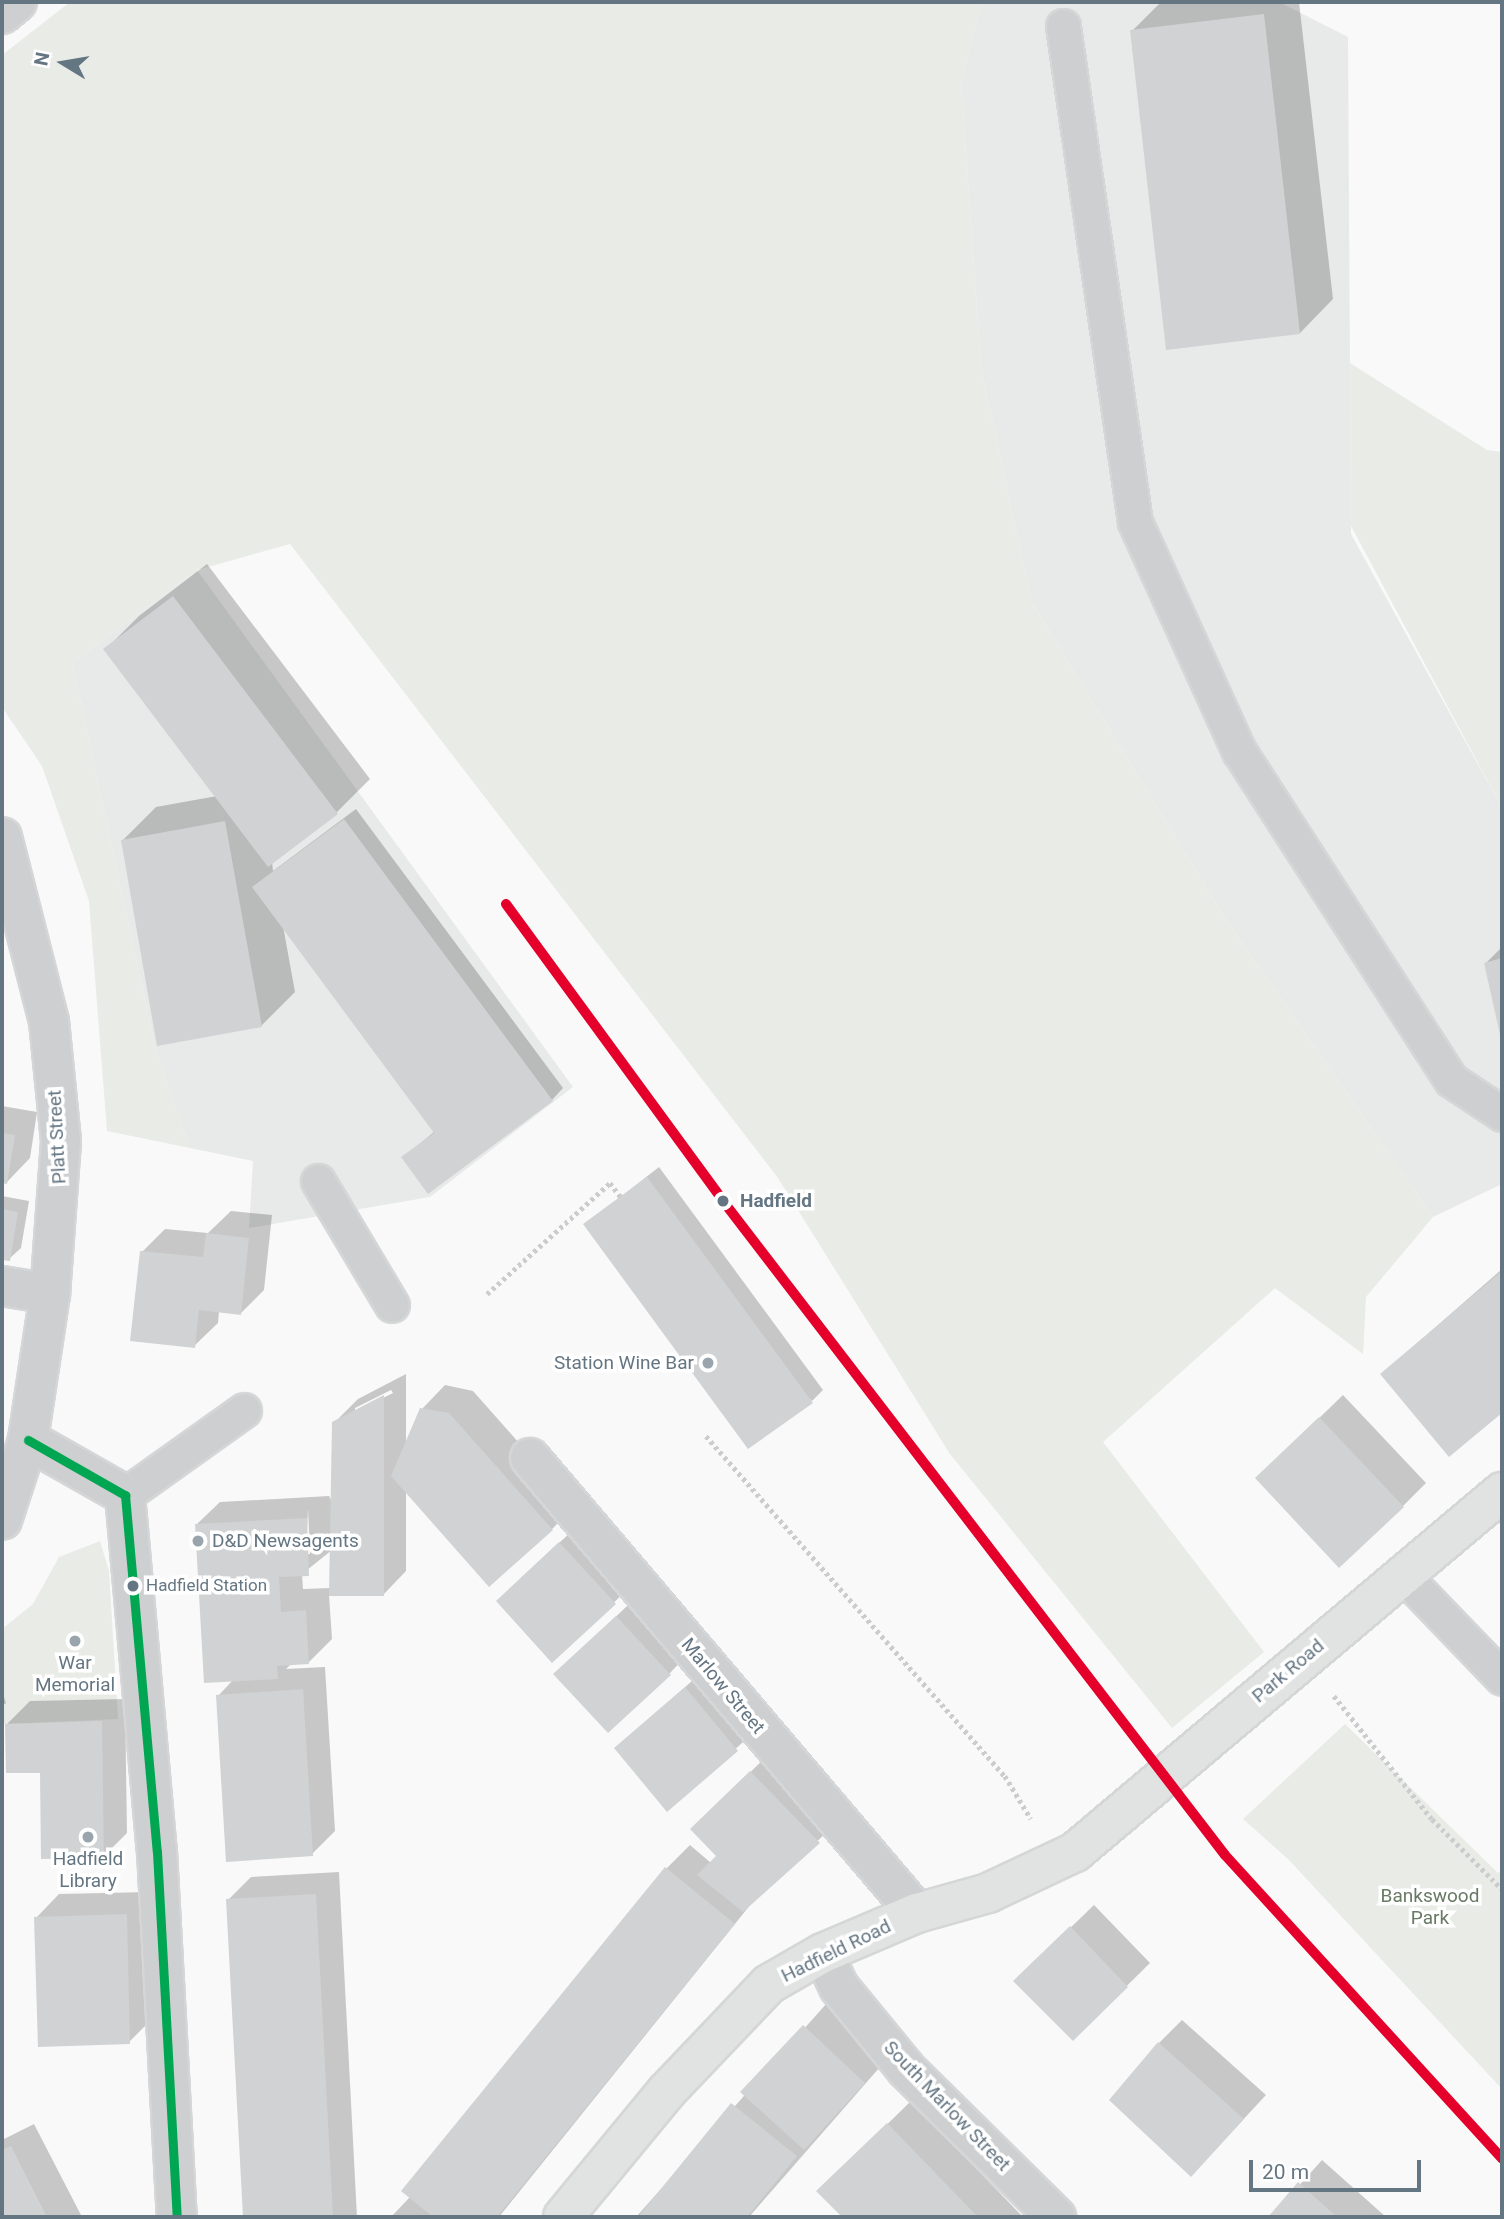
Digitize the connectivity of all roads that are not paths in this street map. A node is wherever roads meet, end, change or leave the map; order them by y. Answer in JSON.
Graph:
{"nodes":[{"id":1,"x":17,"y":2,"type":"edge"},
{"id":2,"x":2,"y":14,"type":"edge"},
{"id":3,"x":1063,"y":26,"type":"dead end"},
{"id":4,"x":2,"y":837,"type":"edge"},
{"id":5,"x":1502,"y":1114,"type":"edge"},
{"id":6,"x":318,"y":1181,"type":"dead end"},
{"id":7,"x":2,"y":1286,"type":"edge"},
{"id":8,"x":50,"y":1294,"type":"junction"},
{"id":9,"x":392,"y":1305,"type":"dead end"},
{"id":10,"x":244,"y":1410,"type":"dead end"},
{"id":11,"x":28,"y":1440,"type":"junction"},
{"id":12,"x":530,"y":1458,"type":"dead end"},
{"id":13,"x":1502,"y":1492,"type":"edge"},
{"id":14,"x":125,"y":1495,"type":"junction"},
{"id":15,"x":2,"y":1520,"type":"edge"},
{"id":16,"x":1404,"y":1576,"type":"junction"},
{"id":17,"x":1502,"y":1678,"type":"edge"},
{"id":18,"x":1066,"y":1857,"type":"joint"},
{"id":19,"x":917,"y":1913,"type":"junction"},
{"id":20,"x":822,"y":1953,"type":"junction"},
{"id":21,"x":177,"y":2217,"type":"edge"},
{"id":22,"x":563,"y":2217,"type":"edge"},
{"id":23,"x":1056,"y":2217,"type":"edge"}],
"edges":[{"from":1,"to":2,"type":"street"},
{"from":3,"to":5,"type":"lane"},
{"from":4,"to":8,"type":"street","name":"Platt Street"},
{"from":6,"to":9,"type":"lane"},
{"from":7,"to":8,"type":"street"},
{"from":8,"to":11,"type":"street","name":"Platt Street"},
{"from":10,"to":14,"type":"lane"},
{"from":11,"to":14,"type":"street"},
{"from":11,"to":15,"type":"street","name":"Platt Street"},
{"from":12,"to":19,"type":"street","name":"Marlow Street"},
{"from":13,"to":16,"type":"street","name":"Park Road"},
{"from":14,"to":21,"type":"street"},
{"from":16,"to":17,"type":"lane"},
{"from":16,"to":18,"type":"street","name":"Park Road"},
{"from":18,"to":19,"type":"street","name":"Hadfield Road"},
{"from":19,"to":20,"type":"street","name":"Hadfield Road"},
{"from":20,"to":22,"type":"street","name":"Hadfield Road"},
{"from":20,"to":23,"type":"street","name":"South Marlow Street"}]}
